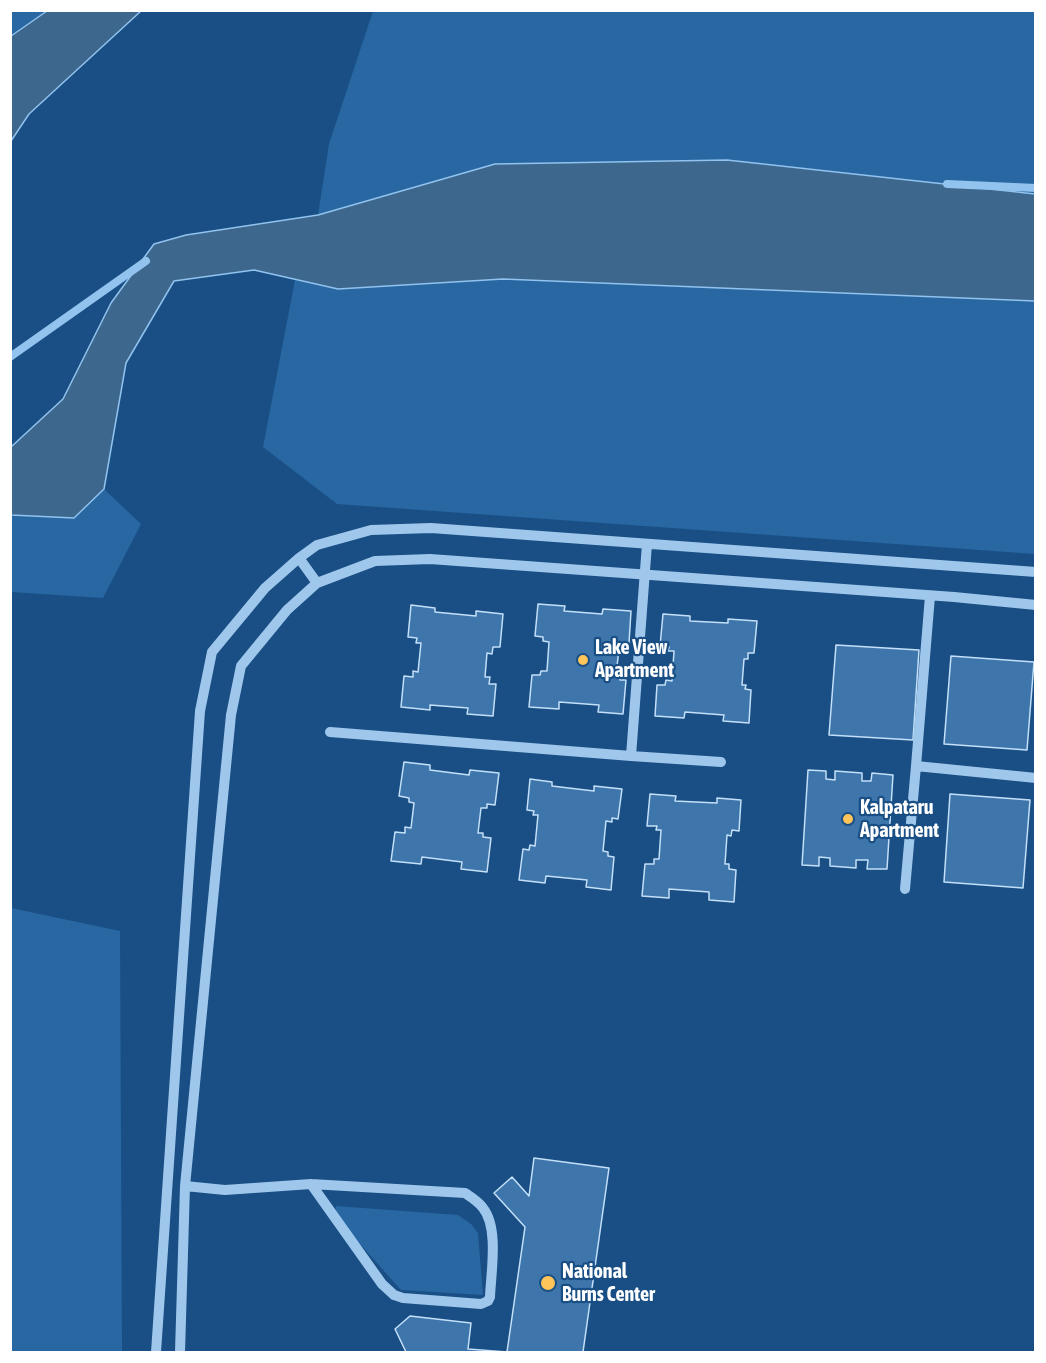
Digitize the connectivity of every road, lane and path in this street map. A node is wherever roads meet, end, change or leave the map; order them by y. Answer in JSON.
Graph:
{"nodes":[{"id":1,"x":647,"y":544,"type":"junction"},
{"id":2,"x":299,"y":558,"type":"junction"},
{"id":3,"x":1035,"y":572,"type":"edge"},
{"id":4,"x":645,"y":575,"type":"junction"},
{"id":5,"x":317,"y":583,"type":"junction"},
{"id":6,"x":930,"y":596,"type":"junction"},
{"id":7,"x":1035,"y":605,"type":"edge"},
{"id":8,"x":330,"y":732,"type":"dead end"},
{"id":9,"x":631,"y":756,"type":"junction"},
{"id":10,"x":721,"y":762,"type":"dead end"},
{"id":11,"x":916,"y":766,"type":"junction"},
{"id":12,"x":1035,"y":778,"type":"edge"},
{"id":13,"x":905,"y":889,"type":"dead end"},
{"id":14,"x":311,"y":1184,"type":"junction"},
{"id":15,"x":186,"y":1186,"type":"junction"},
{"id":16,"x":156,"y":1353,"type":"edge"},
{"id":17,"x":180,"y":1353,"type":"edge"}],
"edges":[{"from":1,"to":2,"type":"street"},
{"from":1,"to":3,"type":"street"},
{"from":1,"to":4,"type":"street"},
{"from":2,"to":5,"type":"street"},
{"from":2,"to":16,"type":"street"},
{"from":4,"to":5,"type":"street"},
{"from":4,"to":6,"type":"street"},
{"from":4,"to":9,"type":"street"},
{"from":5,"to":15,"type":"street"},
{"from":6,"to":7,"type":"street"},
{"from":6,"to":11,"type":"street"},
{"from":8,"to":9,"type":"street"},
{"from":9,"to":10,"type":"street"},
{"from":11,"to":12,"type":"street"},
{"from":11,"to":13,"type":"street"},
{"from":14,"to":14,"type":"street"},
{"from":14,"to":15,"type":"street"},
{"from":15,"to":17,"type":"street"}]}
